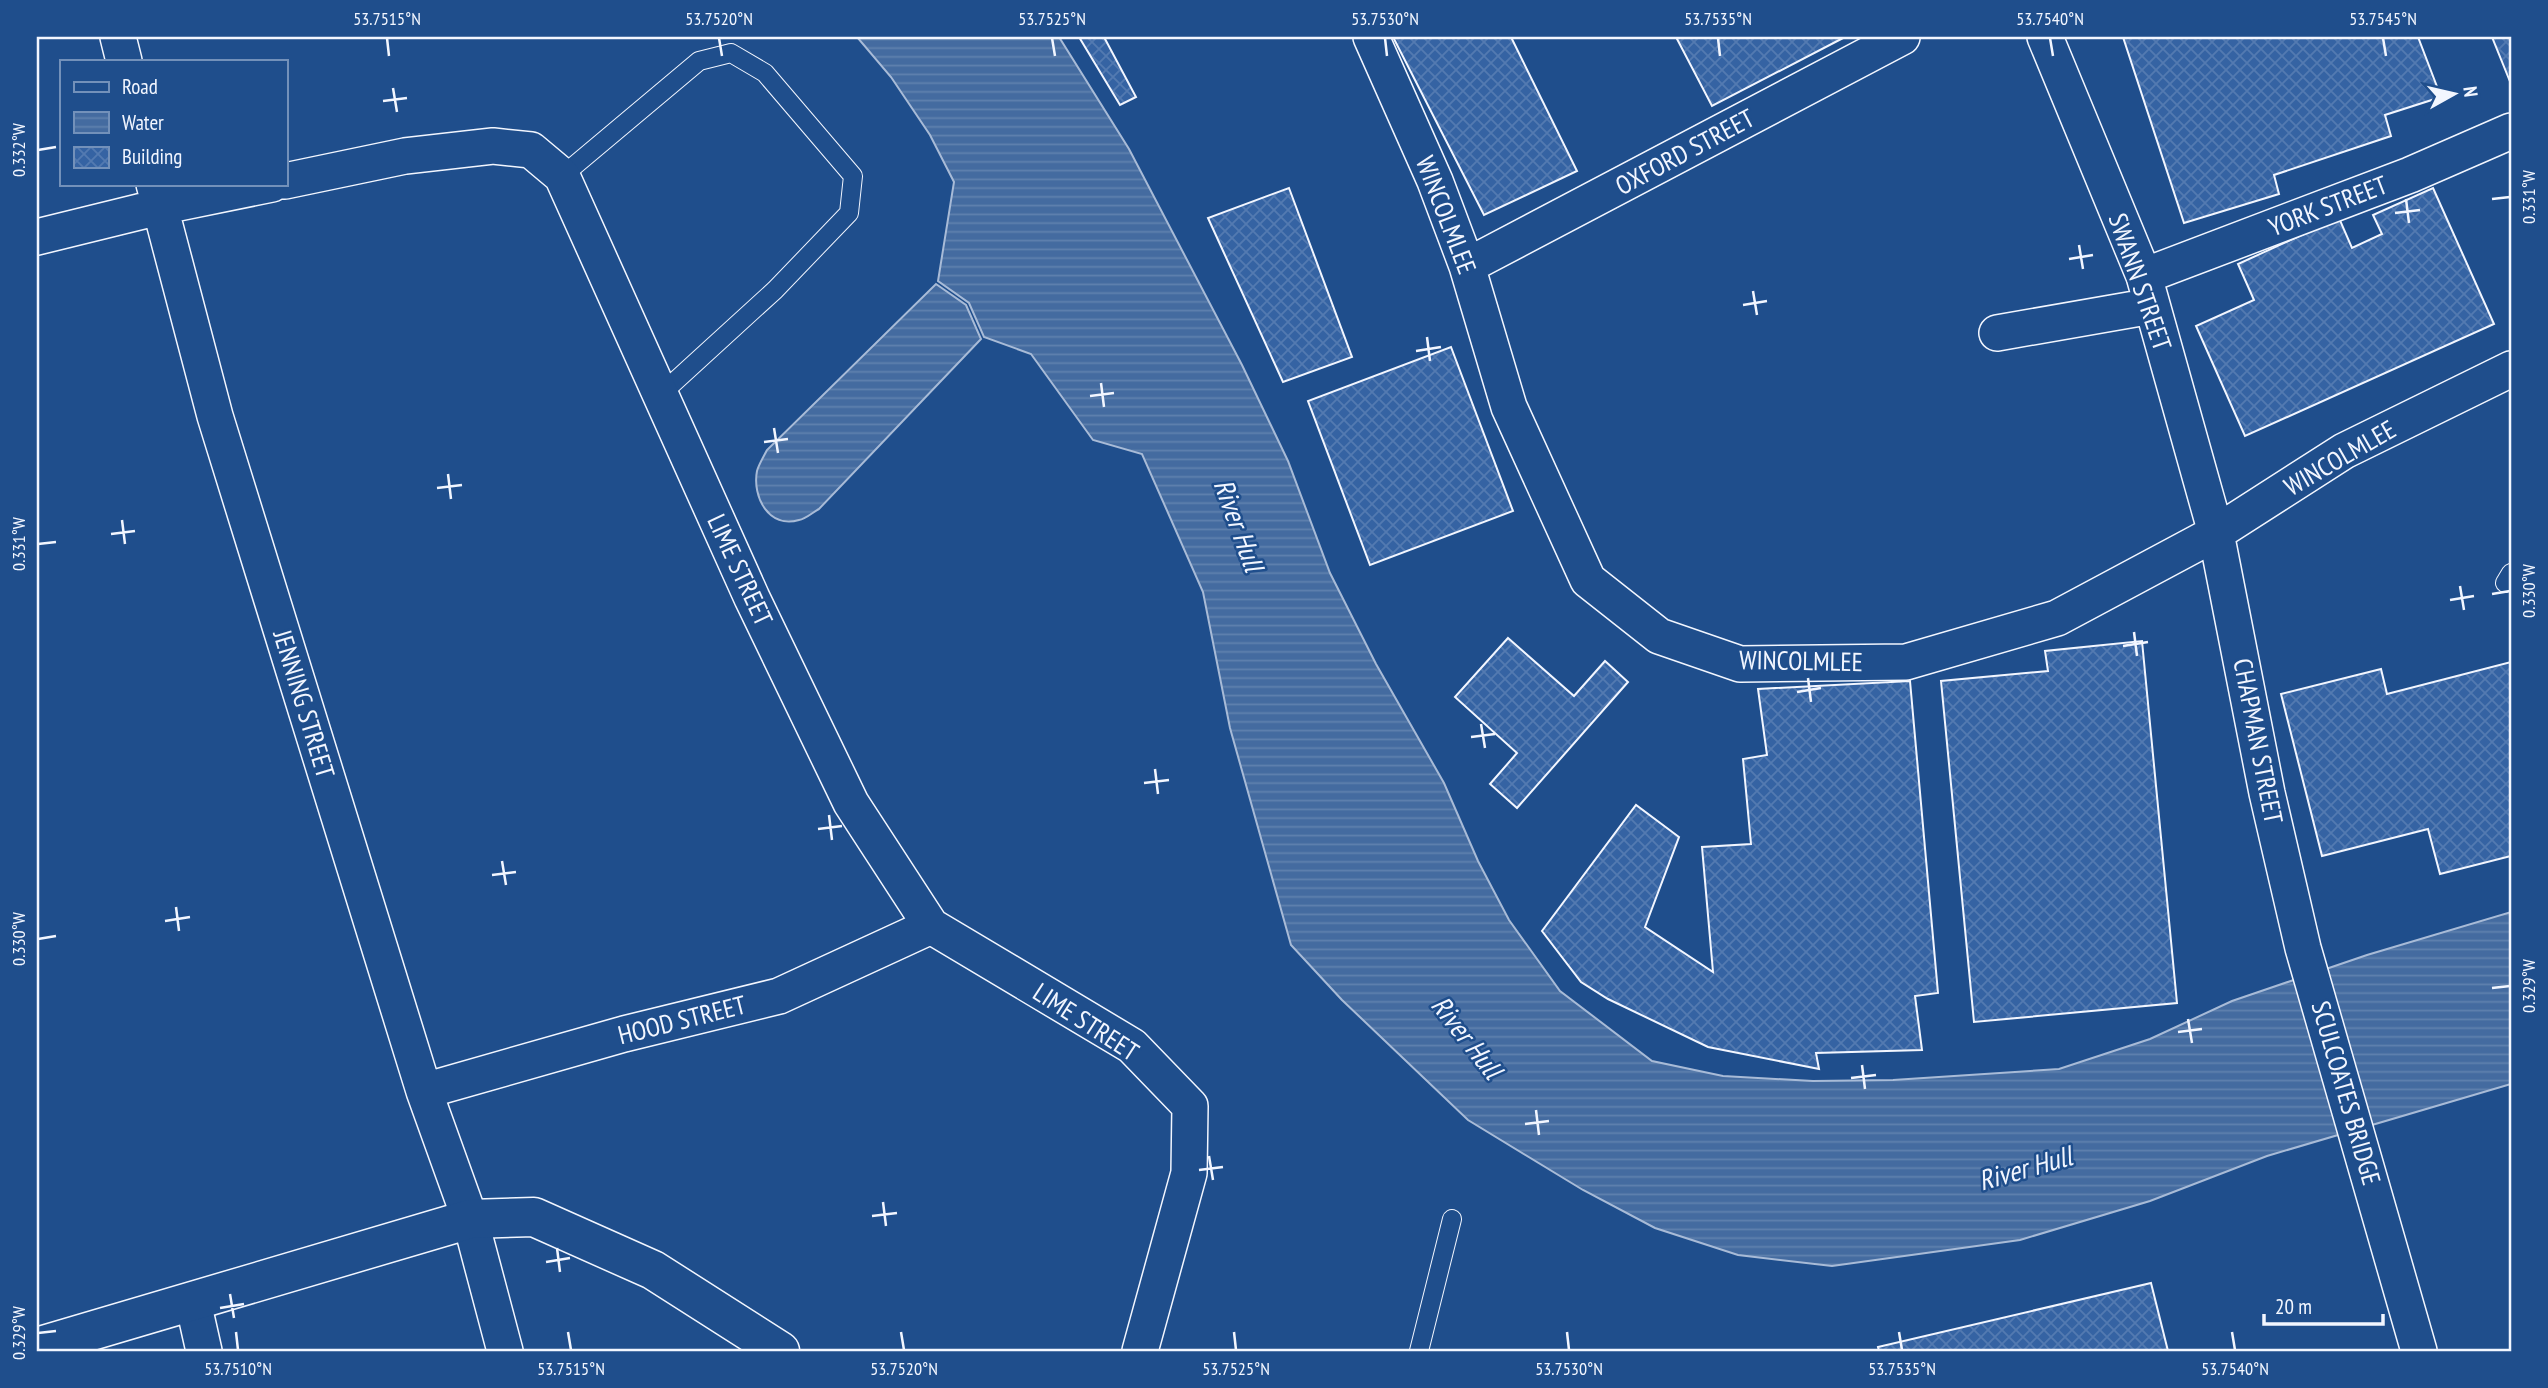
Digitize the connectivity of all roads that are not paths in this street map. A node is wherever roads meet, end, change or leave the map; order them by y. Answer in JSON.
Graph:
{"nodes":[{"id":1,"x":118,"y":37,"type":"edge"},
{"id":2,"x":1371,"y":37,"type":"edge"},
{"id":3,"x":1902,"y":37,"type":"edge"},
{"id":4,"x":2045,"y":37,"type":"edge"},
{"id":5,"x":124,"y":60,"type":"edge"},
{"id":6,"x":2511,"y":131,"type":"edge"},
{"id":7,"x":562,"y":176,"type":"junction"},
{"id":8,"x":287,"y":181,"type":"edge"},
{"id":9,"x":253,"y":186,"type":"edge"},
{"id":10,"x":157,"y":196,"type":"edge"},
{"id":11,"x":37,"y":237,"type":"edge"},
{"id":12,"x":1467,"y":266,"type":"junction"},
{"id":13,"x":2148,"y":291,"type":"junction"},
{"id":14,"x":1997,"y":333,"type":"dead end"},
{"id":15,"x":2511,"y":369,"type":"edge"},
{"id":16,"x":660,"y":394,"type":"junction"},
{"id":17,"x":2216,"y":533,"type":"junction"},
{"id":18,"x":931,"y":926,"type":"junction"},
{"id":19,"x":2303,"y":948,"type":"joint"},
{"id":20,"x":424,"y":1091,"type":"junction"},
{"id":21,"x":470,"y":1219,"type":"junction"},
{"id":22,"x":1452,"y":1219,"type":"dead end"},
{"id":23,"x":193,"y":1302,"type":"junction"},
{"id":24,"x":37,"y":1347,"type":"edge"},
{"id":25,"x":1424,"y":1349,"type":"edge"},
{"id":26,"x":204,"y":1351,"type":"edge"},
{"id":27,"x":505,"y":1351,"type":"edge"},
{"id":28,"x":780,"y":1351,"type":"edge"},
{"id":29,"x":1140,"y":1351,"type":"edge"},
{"id":30,"x":2419,"y":1351,"type":"edge"}],
"edges":[{"from":1,"to":5,"type":"street"},
{"from":2,"to":12,"type":"street","name":"WINCOLMLEE"},
{"from":3,"to":12,"type":"street","name":"OXFORD STREET"},
{"from":4,"to":13,"type":"street","name":"SWANN STREET"},
{"from":6,"to":13,"type":"street","name":"YORK STREET"},
{"from":7,"to":8,"type":"street","name":"LIME STREET"},
{"from":7,"to":16,"type":"street","name":"LIME STREET"},
{"from":7,"to":16,"type":"lane"},
{"from":9,"to":10,"type":"street"},
{"from":10,"to":11,"type":"street"},
{"from":10,"to":20,"type":"street","name":"JENNING STREET"},
{"from":12,"to":17,"type":"street","name":"WINCOLMLEE"},
{"from":13,"to":14,"type":"street","name":"YORK STREET"},
{"from":13,"to":17,"type":"street","name":"SWANN STREET"},
{"from":15,"to":17,"type":"street","name":"WINCOLMLEE"},
{"from":16,"to":18,"type":"street","name":"LIME STREET"},
{"from":17,"to":19,"type":"street","name":"CHAPMAN STREET"},
{"from":18,"to":20,"type":"street","name":"HOOD STREET"},
{"from":18,"to":29,"type":"street","name":"LIME STREET"},
{"from":19,"to":30,"type":"street","name":"SCULCOATES BRIDGE"},
{"from":20,"to":21,"type":"street","name":"JENNING STREET"},
{"from":21,"to":23,"type":"main road"},
{"from":21,"to":27,"type":"street","name":"JENNING STREET"},
{"from":21,"to":28,"type":"main road"},
{"from":22,"to":25,"type":"lane"},
{"from":23,"to":24,"type":"main road"},
{"from":23,"to":26,"type":"street"}]}
